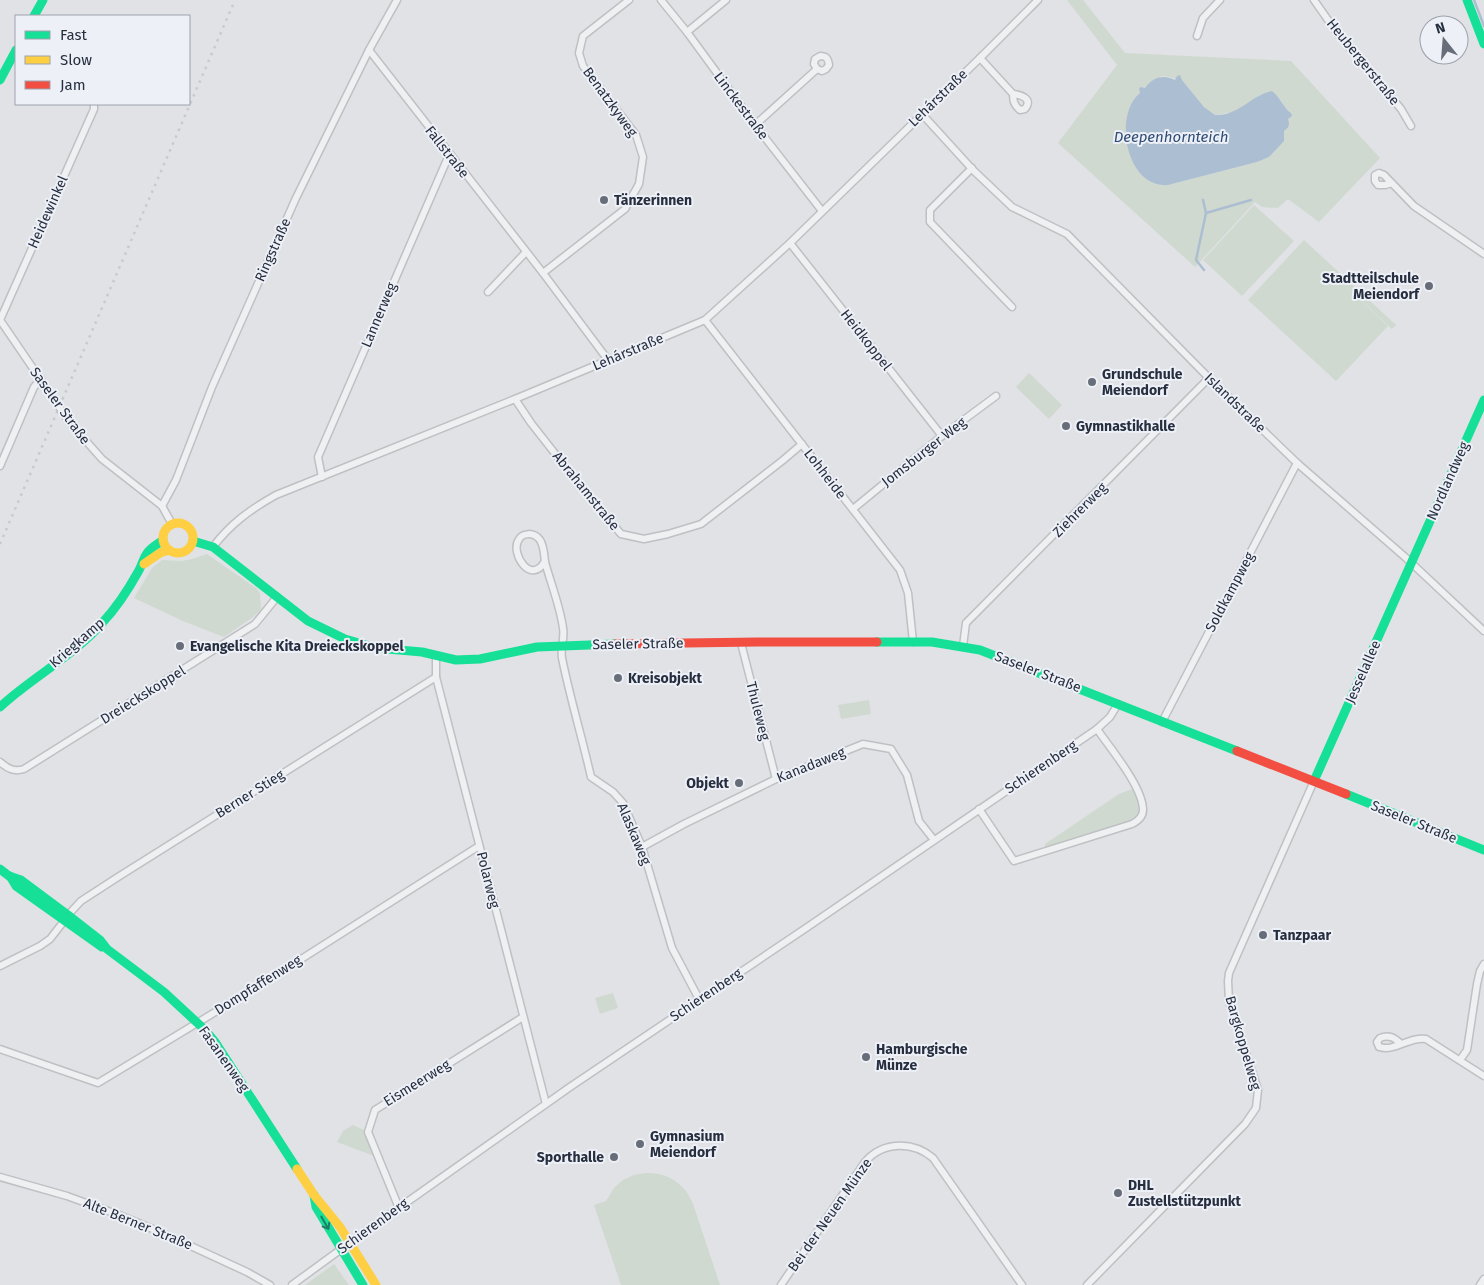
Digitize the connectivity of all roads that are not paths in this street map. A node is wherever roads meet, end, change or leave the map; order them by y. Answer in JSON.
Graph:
{"nodes":[{"id":1,"x":43,"y":0,"type":"edge"},
{"id":2,"x":397,"y":0,"type":"edge"},
{"id":3,"x":629,"y":0,"type":"edge"},
{"id":4,"x":661,"y":0,"type":"edge"},
{"id":5,"x":726,"y":0,"type":"edge"},
{"id":6,"x":1038,"y":0,"type":"edge"},
{"id":7,"x":1220,"y":0,"type":"edge"},
{"id":8,"x":1314,"y":0,"type":"edge"},
{"id":9,"x":1467,"y":0,"type":"edge"},
{"id":10,"x":35,"y":15,"type":"edge"},
{"id":11,"x":687,"y":32,"type":"junction"},
{"id":12,"x":1197,"y":36,"type":"dead end"},
{"id":13,"x":1484,"y":44,"type":"edge"},
{"id":14,"x":369,"y":50,"type":"junction"},
{"id":15,"x":15,"y":52,"type":"edge"},
{"id":16,"x":980,"y":58,"type":"junction"},
{"id":17,"x":817,"y":69,"type":"dead end"},
{"id":18,"x":0,"y":79,"type":"edge"},
{"id":19,"x":1013,"y":94,"type":"dead end"},
{"id":20,"x":94,"y":105,"type":"edge"},
{"id":21,"x":922,"y":114,"type":"junction"},
{"id":22,"x":755,"y":125,"type":"junction"},
{"id":23,"x":1411,"y":126,"type":"dead end"},
{"id":24,"x":449,"y":155,"type":"junction"},
{"id":25,"x":972,"y":168,"type":"junction"},
{"id":26,"x":1392,"y":183,"type":"dead end"},
{"id":27,"x":822,"y":211,"type":"junction"},
{"id":28,"x":790,"y":243,"type":"junction"},
{"id":29,"x":526,"y":252,"type":"junction"},
{"id":30,"x":1484,"y":254,"type":"edge"},
{"id":31,"x":542,"y":273,"type":"junction"},
{"id":32,"x":488,"y":292,"type":"dead end"},
{"id":33,"x":1012,"y":307,"type":"dead end"},
{"id":34,"x":0,"y":320,"type":"edge"},
{"id":35,"x":705,"y":320,"type":"junction"},
{"id":36,"x":608,"y":360,"type":"junction"},
{"id":37,"x":1209,"y":378,"type":"junction"},
{"id":38,"x":41,"y":380,"type":"junction"},
{"id":39,"x":996,"y":396,"type":"dead end"},
{"id":40,"x":515,"y":399,"type":"junction"},
{"id":41,"x":1484,"y":403,"type":"edge"},
{"id":42,"x":942,"y":436,"type":"junction"},
{"id":43,"x":802,"y":444,"type":"junction"},
{"id":44,"x":1297,"y":463,"type":"junction"},
{"id":45,"x":0,"y":466,"type":"edge"},
{"id":46,"x":322,"y":477,"type":"junction"},
{"id":47,"x":162,"y":506,"type":"junction"},
{"id":48,"x":853,"y":509,"type":"junction"},
{"id":49,"x":172,"y":524,"type":"junction"},
{"id":50,"x":163,"y":540,"type":"junction"},
{"id":51,"x":193,"y":541,"type":"junction"},
{"id":52,"x":214,"y":547,"type":"junction"},
{"id":53,"x":170,"y":550,"type":"junction"},
{"id":54,"x":545,"y":561,"type":"junction"},
{"id":55,"x":1412,"y":563,"type":"junction"},
{"id":56,"x":141,"y":566,"type":"junction"},
{"id":57,"x":277,"y":597,"type":"junction"},
{"id":58,"x":1484,"y":631,"type":"edge"},
{"id":59,"x":741,"y":642,"type":"junction"},
{"id":60,"x":913,"y":642,"type":"junction"},
{"id":61,"x":562,"y":646,"type":"junction"},
{"id":62,"x":962,"y":646,"type":"junction"},
{"id":63,"x":436,"y":656,"type":"junction"},
{"id":64,"x":436,"y":677,"type":"junction"},
{"id":65,"x":1118,"y":704,"type":"junction"},
{"id":66,"x":0,"y":707,"type":"edge"},
{"id":67,"x":1162,"y":722,"type":"junction"},
{"id":68,"x":1097,"y":729,"type":"junction"},
{"id":69,"x":0,"y":762,"type":"edge"},
{"id":70,"x":776,"y":779,"type":"junction"},
{"id":71,"x":1314,"y":781,"type":"junction"},
{"id":72,"x":979,"y":809,"type":"junction"},
{"id":73,"x":934,"y":840,"type":"junction"},
{"id":74,"x":479,"y":846,"type":"junction"},
{"id":75,"x":642,"y":847,"type":"junction"},
{"id":76,"x":1484,"y":850,"type":"edge"},
{"id":77,"x":0,"y":869,"type":"edge"},
{"id":78,"x":10,"y":876,"type":"junction"},
{"id":79,"x":66,"y":918,"type":"junction"},
{"id":80,"x":1484,"y":964,"type":"edge"},
{"id":81,"x":0,"y":966,"type":"edge"},
{"id":82,"x":699,"y":999,"type":"junction"},
{"id":83,"x":523,"y":1017,"type":"junction"},
{"id":84,"x":198,"y":1022,"type":"junction"},
{"id":85,"x":1401,"y":1044,"type":"dead end"},
{"id":86,"x":0,"y":1050,"type":"edge"},
{"id":87,"x":1460,"y":1060,"type":"junction"},
{"id":88,"x":1484,"y":1076,"type":"edge"},
{"id":89,"x":546,"y":1104,"type":"junction"},
{"id":90,"x":0,"y":1177,"type":"edge"},
{"id":91,"x":314,"y":1195,"type":"junction"},
{"id":92,"x":399,"y":1208,"type":"junction"},
{"id":93,"x":350,"y":1242,"type":"junction"},
{"id":94,"x":341,"y":1250,"type":"junction"},
{"id":95,"x":1484,"y":1279,"type":"edge"},
{"id":96,"x":270,"y":1285,"type":"edge"},
{"id":97,"x":292,"y":1285,"type":"edge"},
{"id":98,"x":363,"y":1285,"type":"edge"},
{"id":99,"x":376,"y":1285,"type":"edge"},
{"id":100,"x":781,"y":1285,"type":"edge"},
{"id":101,"x":1022,"y":1285,"type":"edge"},
{"id":102,"x":1087,"y":1285,"type":"edge"},
{"id":103,"x":1480,"y":1285,"type":"edge"}],
"edges":[{"from":1,"to":10,"type":"street"},
{"from":2,"to":14,"type":"street","name":"Ringstraße"},
{"from":3,"to":31,"type":"street","name":"Benatzkyweg"},
{"from":4,"to":11,"type":"street","name":"Linckestraße"},
{"from":5,"to":11,"type":"street"},
{"from":6,"to":16,"type":"street","name":"Lehárstraße"},
{"from":7,"to":12,"type":"street"},
{"from":8,"to":23,"type":"street","name":"Heubergerstraße"},
{"from":9,"to":13,"type":"street"},
{"from":11,"to":22,"type":"street","name":"Linckestraße"},
{"from":14,"to":24,"type":"street","name":"Fallstraße"},
{"from":14,"to":47,"type":"street","name":"Ringstraße"},
{"from":15,"to":18,"type":"street"},
{"from":16,"to":19,"type":"street","name":"Lehárstraße"},
{"from":16,"to":21,"type":"street","name":"Lehárstraße"},
{"from":17,"to":22,"type":"street"},
{"from":20,"to":34,"type":"street","name":"Heidewinkel"},
{"from":21,"to":25,"type":"street","name":"Islandstraße"},
{"from":21,"to":27,"type":"street","name":"Lehárstraße"},
{"from":22,"to":27,"type":"street","name":"Linckestraße"},
{"from":24,"to":29,"type":"street","name":"Fallstraße"},
{"from":24,"to":46,"type":"street","name":"Lannerweg"},
{"from":25,"to":33,"type":"street"},
{"from":25,"to":37,"type":"street","name":"Islandstraße"},
{"from":26,"to":30,"type":"street"},
{"from":27,"to":28,"type":"street","name":"Lehárstraße"},
{"from":28,"to":35,"type":"street","name":"Lehárstraße"},
{"from":28,"to":42,"type":"street","name":"Heidkoppel"},
{"from":29,"to":31,"type":"street","name":"Fallstraße"},
{"from":29,"to":32,"type":"street"},
{"from":31,"to":36,"type":"street","name":"Fallstraße"},
{"from":34,"to":38,"type":"street","name":"Saseler Straße"},
{"from":35,"to":36,"type":"street","name":"Lehárstraße"},
{"from":35,"to":43,"type":"street","name":"Lohheide"},
{"from":36,"to":40,"type":"street","name":"Lehárstraße"},
{"from":37,"to":44,"type":"street","name":"Islandstraße"},
{"from":37,"to":62,"type":"street","name":"Ziehrerweg"},
{"from":38,"to":45,"type":"street"},
{"from":38,"to":47,"type":"street","name":"Saseler Straße","bridge":true},
{"from":39,"to":42,"type":"street","name":"Jomsburger Weg"},
{"from":40,"to":43,"type":"street","name":"Abrahamstraße"},
{"from":40,"to":46,"type":"street","name":"Lehárstraße"},
{"from":41,"to":55,"type":"street","name":"Nordlandweg"},
{"from":42,"to":48,"type":"street","name":"Jomsburger Weg"},
{"from":43,"to":48,"type":"street","name":"Lohheide"},
{"from":44,"to":55,"type":"street","name":"Islandstraße"},
{"from":44,"to":67,"type":"street","name":"Soldkampweg"},
{"from":46,"to":52,"type":"street","name":"Lehárstraße"},
{"from":47,"to":49,"type":"street","name":"Saseler Straße"},
{"from":48,"to":60,"type":"street","name":"Lohheide"},
{"from":49,"to":50,"type":"street"},
{"from":49,"to":51,"type":"street"},
{"from":50,"to":53,"type":"street"},
{"from":50,"to":56,"type":"street","name":"Kriegkamp"},
{"from":51,"to":52,"type":"street","name":"Saseler Straße"},
{"from":51,"to":53,"type":"street"},
{"from":52,"to":57,"type":"street","name":"Saseler Straße"},
{"from":53,"to":56,"type":"street","name":"Kriegkamp"},
{"from":54,"to":54,"type":"street"},
{"from":54,"to":61,"type":"street"},
{"from":55,"to":58,"type":"street","name":"Islandstraße"},
{"from":55,"to":71,"type":"street","name":"Jesselallee"},
{"from":56,"to":66,"type":"street","name":"Kriegkamp"},
{"from":57,"to":63,"type":"street","name":"Saseler Straße"},
{"from":57,"to":69,"type":"street","name":"Dreieckskoppel"},
{"from":59,"to":60,"type":"street","name":"Saseler Straße"},
{"from":59,"to":61,"type":"street","name":"Saseler Straße"},
{"from":59,"to":70,"type":"street","name":"Thuleweg"},
{"from":60,"to":62,"type":"street","name":"Saseler Straße"},
{"from":61,"to":63,"type":"street","name":"Saseler Straße"},
{"from":61,"to":75,"type":"street","name":"Alaskaweg"},
{"from":62,"to":65,"type":"street","name":"Saseler Straße"},
{"from":63,"to":64,"type":"street","name":"Polarweg"},
{"from":64,"to":74,"type":"street","name":"Polarweg"},
{"from":64,"to":79,"type":"street","name":"Berner Stieg"},
{"from":65,"to":67,"type":"street","name":"Saseler Straße"},
{"from":65,"to":68,"type":"street","name":"Schierenberg"},
{"from":67,"to":71,"type":"street","name":"Saseler Straße"},
{"from":68,"to":72,"type":"street","name":"Schierenberg"},
{"from":68,"to":72,"type":"street"},
{"from":70,"to":73,"type":"street","name":"Kanadaweg"},
{"from":70,"to":75,"type":"street","name":"Kanadaweg"},
{"from":71,"to":76,"type":"street","name":"Saseler Straße"},
{"from":71,"to":102,"type":"street","name":"Bargkoppelweg"},
{"from":72,"to":73,"type":"street","name":"Schierenberg"},
{"from":73,"to":82,"type":"street","name":"Schierenberg"},
{"from":74,"to":83,"type":"street","name":"Polarweg"},
{"from":74,"to":84,"type":"street","name":"Dompfaffenweg"},
{"from":75,"to":82,"type":"street","name":"Alaskaweg"},
{"from":77,"to":78,"type":"street"},
{"from":78,"to":79,"type":"street"},
{"from":78,"to":79,"type":"street"},
{"from":79,"to":81,"type":"street","name":"Berner Stieg"},
{"from":79,"to":84,"type":"street","name":"Fasanenweg"},
{"from":80,"to":87,"type":"street"},
{"from":82,"to":89,"type":"street","name":"Schierenberg"},
{"from":83,"to":89,"type":"street","name":"Polarweg"},
{"from":83,"to":92,"type":"street","name":"Eismeerweg"},
{"from":84,"to":86,"type":"street","name":"Dompfaffenweg"},
{"from":84,"to":91,"type":"street","name":"Fasanenweg"},
{"from":85,"to":87,"type":"street"},
{"from":87,"to":88,"type":"street"},
{"from":89,"to":92,"type":"street","name":"Schierenberg"},
{"from":90,"to":96,"type":"street","name":"Alte Berner Straße"},
{"from":91,"to":93,"type":"street","name":"Fasanenweg"},
{"from":91,"to":94,"type":"street","name":"Fasanenweg","one_way":true},
{"from":92,"to":93,"type":"street","name":"Schierenberg"},
{"from":93,"to":94,"type":"street","name":"Schierenberg"},
{"from":93,"to":99,"type":"street","name":"Fasanenweg"},
{"from":94,"to":97,"type":"street","name":"Schierenberg"},
{"from":94,"to":98,"type":"street","name":"Fasanenweg"},
{"from":95,"to":103,"type":"street"},
{"from":100,"to":101,"type":"street","name":"Bei der Neuen Münze"}]}
